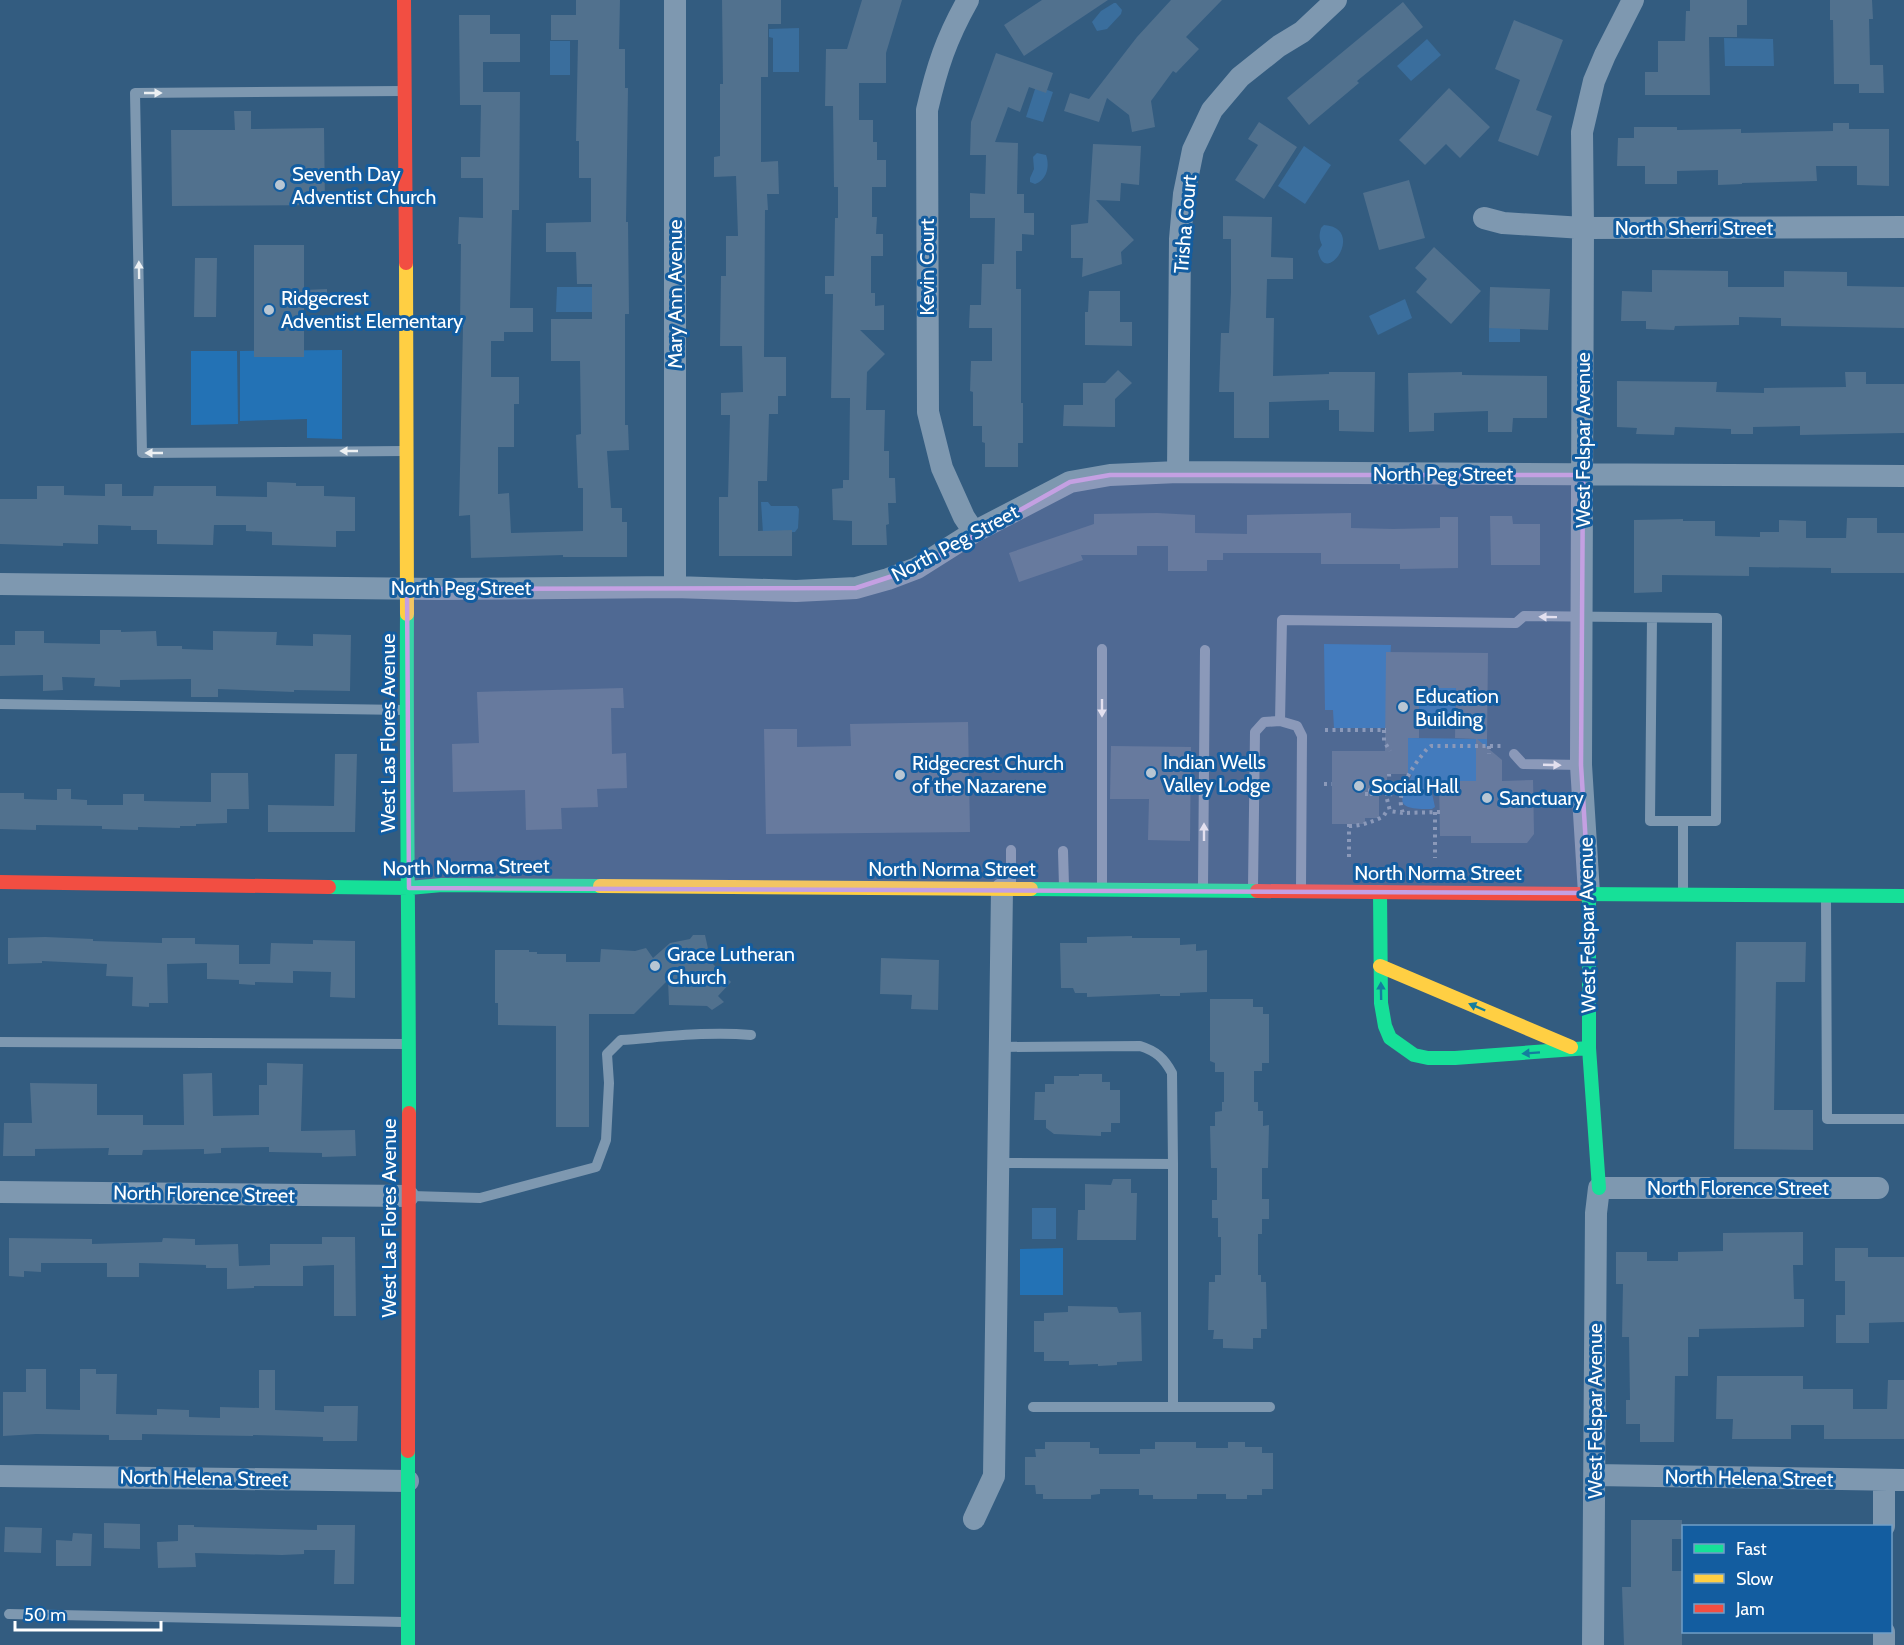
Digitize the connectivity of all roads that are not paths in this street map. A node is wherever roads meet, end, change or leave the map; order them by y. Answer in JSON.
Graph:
{"nodes":[{"id":1,"x":404,"y":0,"type":"edge"},
{"id":2,"x":675,"y":0,"type":"edge"},
{"id":3,"x":968,"y":0,"type":"edge"},
{"id":4,"x":1336,"y":0,"type":"edge"},
{"id":5,"x":1633,"y":0,"type":"edge"},
{"id":6,"x":404,"y":91,"type":"junction"},
{"id":7,"x":1484,"y":218,"type":"dead end"},
{"id":8,"x":1904,"y":227,"type":"edge"},
{"id":9,"x":1583,"y":228,"type":"junction"},
{"id":10,"x":408,"y":451,"type":"junction"},
{"id":11,"x":1178,"y":472,"type":"junction"},
{"id":12,"x":1583,"y":475,"type":"junction"},
{"id":13,"x":1904,"y":476,"type":"edge"},
{"id":14,"x":974,"y":532,"type":"junction"},
{"id":15,"x":0,"y":584,"type":"edge"},
{"id":16,"x":675,"y":587,"type":"junction"},
{"id":17,"x":407,"y":589,"type":"junction"},
{"id":18,"x":1582,"y":617,"type":"junction"},
{"id":19,"x":1652,"y":618,"type":"junction"},
{"id":20,"x":1102,"y":649,"type":"dead end"},
{"id":21,"x":1205,"y":650,"type":"dead end"},
{"id":22,"x":0,"y":705,"type":"edge"},
{"id":23,"x":407,"y":710,"type":"junction"},
{"id":24,"x":1280,"y":721,"type":"junction"},
{"id":25,"x":1514,"y":754,"type":"dead end"},
{"id":26,"x":1581,"y":765,"type":"junction"},
{"id":27,"x":1683,"y":821,"type":"junction"},
{"id":28,"x":1011,"y":850,"type":"dead end"},
{"id":29,"x":1063,"y":851,"type":"dead end"},
{"id":30,"x":0,"y":882,"type":"edge"},
{"id":31,"x":409,"y":888,"type":"junction"},
{"id":32,"x":1006,"y":889,"type":"junction"},
{"id":33,"x":1064,"y":889,"type":"junction"},
{"id":34,"x":1102,"y":890,"type":"junction"},
{"id":35,"x":1203,"y":890,"type":"junction"},
{"id":36,"x":1253,"y":891,"type":"junction"},
{"id":37,"x":1301,"y":891,"type":"junction"},
{"id":38,"x":1380,"y":892,"type":"junction"},
{"id":39,"x":1588,"y":893,"type":"junction"},
{"id":40,"x":1683,"y":894,"type":"junction"},
{"id":41,"x":1826,"y":895,"type":"junction"},
{"id":42,"x":1904,"y":896,"type":"edge"},
{"id":43,"x":1380,"y":966,"type":"junction"},
{"id":44,"x":751,"y":1035,"type":"dead end"},
{"id":45,"x":0,"y":1042,"type":"edge"},
{"id":46,"x":409,"y":1044,"type":"junction"},
{"id":47,"x":1000,"y":1047,"type":"junction"},
{"id":48,"x":1583,"y":1049,"type":"junction"},
{"id":49,"x":1904,"y":1119,"type":"edge"},
{"id":50,"x":999,"y":1163,"type":"junction"},
{"id":51,"x":1173,"y":1164,"type":"junction"},
{"id":52,"x":1599,"y":1188,"type":"junction"},
{"id":53,"x":1878,"y":1188,"type":"dead end"},
{"id":54,"x":0,"y":1192,"type":"edge"},
{"id":55,"x":408,"y":1196,"type":"junction"},
{"id":56,"x":1033,"y":1407,"type":"dead end"},
{"id":57,"x":1173,"y":1407,"type":"junction"},
{"id":58,"x":1270,"y":1407,"type":"dead end"},
{"id":59,"x":1595,"y":1475,"type":"junction"},
{"id":60,"x":0,"y":1476,"type":"edge"},
{"id":61,"x":1894,"y":1480,"type":"edge"},
{"id":62,"x":408,"y":1481,"type":"junction"},
{"id":63,"x":974,"y":1519,"type":"dead end"},
{"id":64,"x":1884,"y":1525,"type":"edge"},
{"id":65,"x":9,"y":1614,"type":"dead end"},
{"id":66,"x":408,"y":1622,"type":"junction"},
{"id":67,"x":408,"y":1645,"type":"edge"},
{"id":68,"x":1593,"y":1645,"type":"edge"}],
"edges":[{"from":1,"to":6,"type":"main road","name":"West Las Flores Avenue"},
{"from":2,"to":16,"type":"street","name":"Mary Ann Avenue"},
{"from":3,"to":14,"type":"street","name":"Kevin Court"},
{"from":4,"to":11,"type":"street","name":"Trisha Court"},
{"from":5,"to":9,"type":"street","name":"West Felspar Avenue"},
{"from":6,"to":10,"type":"main road","name":"West Las Flores Avenue"},
{"from":10,"to":6,"type":"lane","one_way":true},
{"from":7,"to":9,"type":"street","name":"North Sherri Street"},
{"from":8,"to":9,"type":"street","name":"North Sherri Street"},
{"from":9,"to":12,"type":"street","name":"West Felspar Avenue"},
{"from":10,"to":17,"type":"main road","name":"West Las Flores Avenue"},
{"from":11,"to":12,"type":"street","name":"North Peg Street"},
{"from":11,"to":14,"type":"street","name":"North Peg Street"},
{"from":12,"to":13,"type":"street","name":"North Peg Street"},
{"from":12,"to":18,"type":"street","name":"West Felspar Avenue"},
{"from":14,"to":16,"type":"street","name":"North Peg Street"},
{"from":15,"to":17,"type":"street","name":"North Peg Street"},
{"from":16,"to":17,"type":"street","name":"North Peg Street"},
{"from":17,"to":23,"type":"main road","name":"West Las Flores Avenue"},
{"from":18,"to":19,"type":"lane"},
{"from":18,"to":24,"type":"lane","one_way":true},
{"from":18,"to":26,"type":"street","name":"West Felspar Avenue"},
{"from":19,"to":27,"type":"lane"},
{"from":19,"to":27,"type":"lane"},
{"from":20,"to":34,"type":"lane","one_way":true},
{"from":35,"to":21,"type":"lane","one_way":true},
{"from":22,"to":23,"type":"lane"},
{"from":23,"to":31,"type":"main road","name":"West Las Flores Avenue"},
{"from":24,"to":36,"type":"lane"},
{"from":24,"to":37,"type":"lane"},
{"from":25,"to":26,"type":"lane","one_way":true},
{"from":26,"to":39,"type":"street","name":"West Felspar Avenue"},
{"from":27,"to":40,"type":"lane"},
{"from":28,"to":32,"type":"lane"},
{"from":29,"to":33,"type":"lane"},
{"from":30,"to":31,"type":"main road","name":"North Norma Street"},
{"from":31,"to":32,"type":"main road","name":"North Norma Street"},
{"from":31,"to":46,"type":"main road","name":"West Las Flores Avenue"},
{"from":32,"to":33,"type":"main road","name":"North Norma Street"},
{"from":32,"to":47,"type":"street"},
{"from":33,"to":34,"type":"main road","name":"North Norma Street"},
{"from":34,"to":35,"type":"main road","name":"North Norma Street"},
{"from":35,"to":36,"type":"main road","name":"North Norma Street"},
{"from":36,"to":37,"type":"main road","name":"North Norma Street"},
{"from":37,"to":38,"type":"main road","name":"North Norma Street"},
{"from":38,"to":39,"type":"main road","name":"North Norma Street"},
{"from":38,"to":43,"type":"main road"},
{"from":39,"to":40,"type":"main road","name":"North Norma Street"},
{"from":39,"to":48,"type":"main road","name":"West Felspar Avenue"},
{"from":40,"to":41,"type":"main road","name":"North Norma Street"},
{"from":41,"to":42,"type":"main road","name":"North Norma Street"},
{"from":41,"to":49,"type":"lane"},
{"from":48,"to":43,"type":"main road","one_way":true},
{"from":48,"to":43,"type":"main road","one_way":true},
{"from":44,"to":55,"type":"lane"},
{"from":45,"to":46,"type":"lane"},
{"from":46,"to":55,"type":"main road","name":"West Las Flores Avenue"},
{"from":47,"to":50,"type":"street"},
{"from":47,"to":51,"type":"lane"},
{"from":48,"to":52,"type":"main road","name":"West Felspar Avenue"},
{"from":50,"to":51,"type":"lane"},
{"from":50,"to":63,"type":"street"},
{"from":51,"to":57,"type":"lane"},
{"from":52,"to":53,"type":"street","name":"North Florence Street"},
{"from":52,"to":59,"type":"street","name":"West Felspar Avenue"},
{"from":54,"to":55,"type":"street","name":"North Florence Street"},
{"from":55,"to":62,"type":"main road","name":"West Las Flores Avenue"},
{"from":56,"to":57,"type":"lane"},
{"from":57,"to":58,"type":"lane"},
{"from":59,"to":61,"type":"street","name":"North Helena Street"},
{"from":59,"to":68,"type":"street","name":"West Felspar Avenue"},
{"from":60,"to":62,"type":"street","name":"North Helena Street"},
{"from":61,"to":64,"type":"street"},
{"from":62,"to":66,"type":"main road","name":"West Las Flores Avenue"},
{"from":65,"to":66,"type":"lane"},
{"from":66,"to":67,"type":"main road","name":"West Las Flores Avenue"}]}
